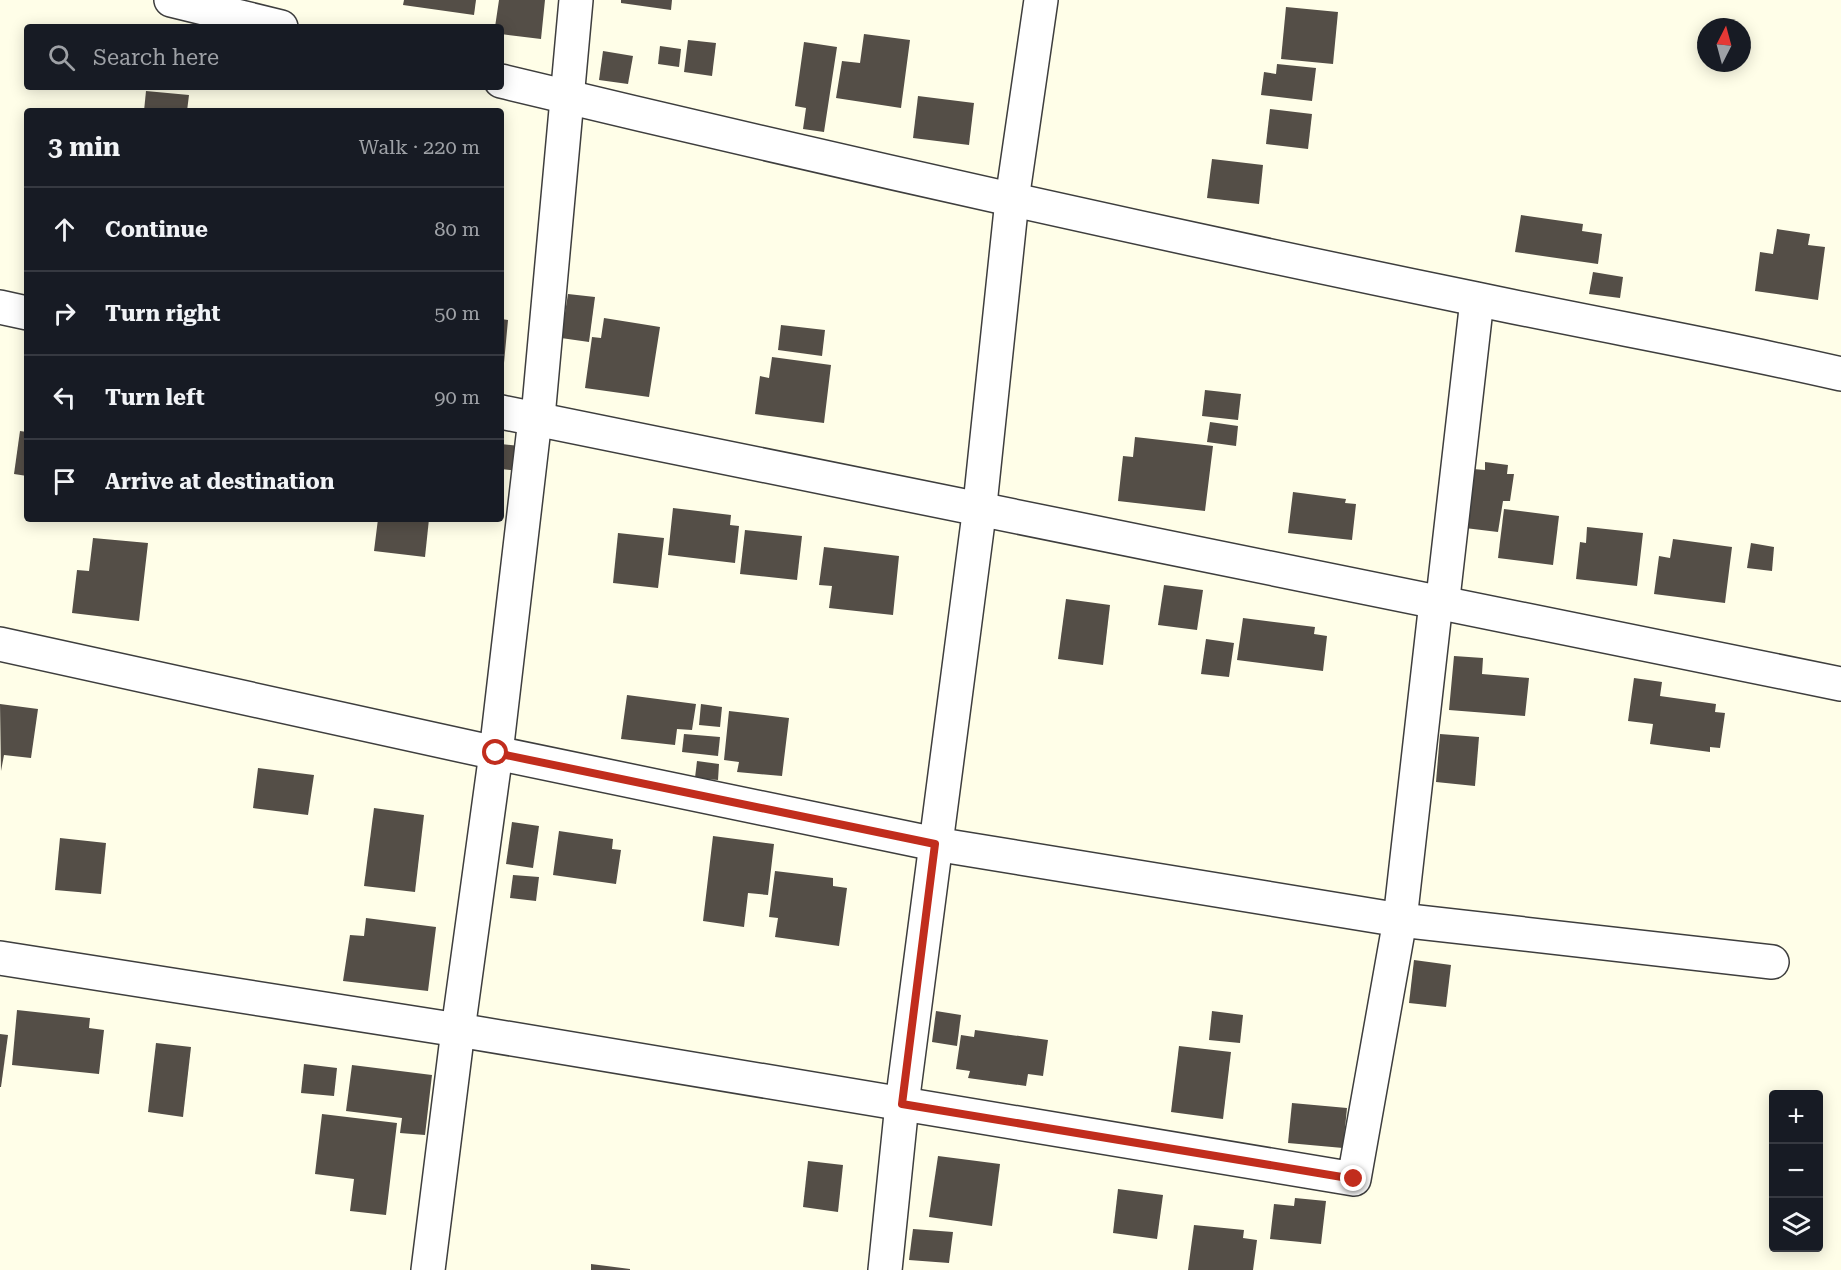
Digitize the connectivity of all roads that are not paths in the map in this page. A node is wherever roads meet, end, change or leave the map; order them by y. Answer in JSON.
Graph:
{"nodes":[{"id":1,"x":171,"y":0,"type":"edge"},
{"id":2,"x":576,"y":0,"type":"edge"},
{"id":3,"x":1041,"y":0,"type":"edge"},
{"id":4,"x":269,"y":24,"type":"edge"},
{"id":5,"x":504,"y":82,"type":"edge"},
{"id":6,"x":566,"y":96,"type":"junction"},
{"id":7,"x":1012,"y":200,"type":"junction"},
{"id":8,"x":1477,"y":300,"type":"junction"},
{"id":9,"x":0,"y":308,"type":"edge"},
{"id":10,"x":24,"y":312,"type":"edge"},
{"id":11,"x":1841,"y":374,"type":"edge"},
{"id":12,"x":504,"y":413,"type":"edge"},
{"id":13,"x":535,"y":419,"type":"junction"},
{"id":14,"x":980,"y":509,"type":"junction"},
{"id":15,"x":1436,"y":602,"type":"junction"},
{"id":16,"x":0,"y":644,"type":"edge"},
{"id":17,"x":1841,"y":684,"type":"edge"},
{"id":18,"x":496,"y":753,"type":"junction"},
{"id":19,"x":935,"y":844,"type":"junction"},
{"id":20,"x":1400,"y":920,"type":"junction"},
{"id":21,"x":0,"y":958,"type":"edge"},
{"id":22,"x":1772,"y":962,"type":"dead end"},
{"id":23,"x":458,"y":1030,"type":"junction"},
{"id":24,"x":902,"y":1104,"type":"junction"},
{"id":25,"x":428,"y":1270,"type":"edge"},
{"id":26,"x":885,"y":1270,"type":"edge"}],
"edges":[{"from":1,"to":4,"type":"street"},
{"from":2,"to":6,"type":"street"},
{"from":3,"to":7,"type":"street"},
{"from":5,"to":6,"type":"street"},
{"from":6,"to":7,"type":"street"},
{"from":6,"to":13,"type":"street"},
{"from":7,"to":8,"type":"street"},
{"from":7,"to":14,"type":"street"},
{"from":8,"to":11,"type":"street"},
{"from":8,"to":15,"type":"street"},
{"from":9,"to":10,"type":"street"},
{"from":12,"to":13,"type":"street"},
{"from":13,"to":14,"type":"street"},
{"from":13,"to":18,"type":"street"},
{"from":14,"to":15,"type":"street"},
{"from":14,"to":19,"type":"street"},
{"from":15,"to":17,"type":"street"},
{"from":15,"to":20,"type":"street"},
{"from":16,"to":18,"type":"street"},
{"from":18,"to":19,"type":"street"},
{"from":18,"to":23,"type":"street"},
{"from":19,"to":20,"type":"street"},
{"from":19,"to":24,"type":"street"},
{"from":20,"to":22,"type":"street"},
{"from":20,"to":24,"type":"street"},
{"from":21,"to":23,"type":"street"},
{"from":23,"to":24,"type":"street"},
{"from":23,"to":25,"type":"street"},
{"from":24,"to":26,"type":"street"}]}
